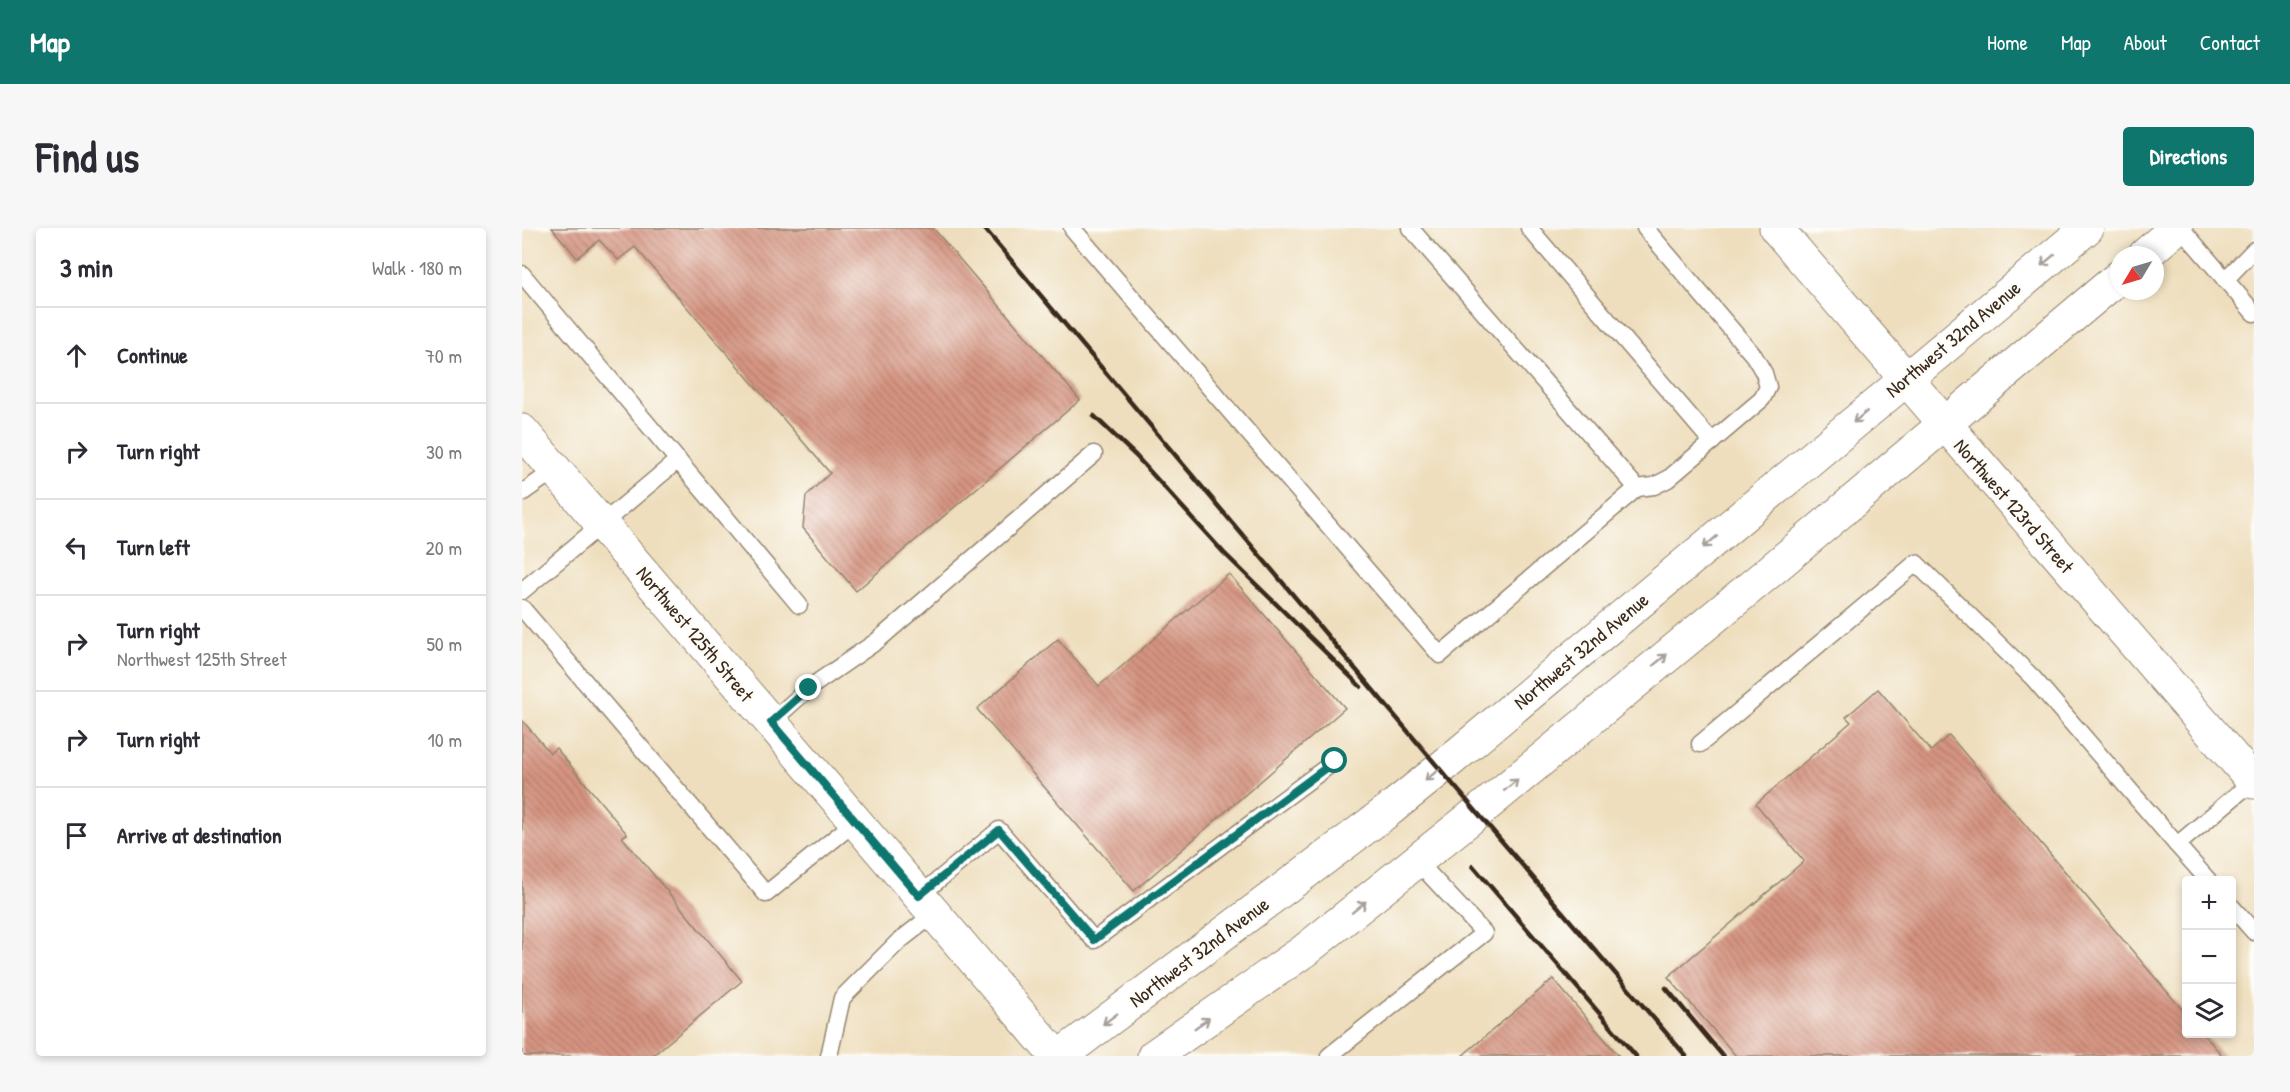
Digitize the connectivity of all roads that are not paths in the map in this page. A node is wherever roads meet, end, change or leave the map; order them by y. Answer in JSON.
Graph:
{"nodes":[{"id":1,"x":1072,"y":228,"type":"edge"},
{"id":2,"x":1410,"y":228,"type":"edge"},
{"id":3,"x":1529,"y":228,"type":"edge"},
{"id":4,"x":1645,"y":228,"type":"edge"},
{"id":5,"x":1776,"y":228,"type":"edge"},
{"id":6,"x":2087,"y":228,"type":"edge"},
{"id":7,"x":2178,"y":228,"type":"edge"},
{"id":8,"x":2156,"y":246,"type":"edge"},
{"id":9,"x":2254,"y":250,"type":"edge"},
{"id":10,"x":522,"y":274,"type":"edge"},
{"id":11,"x":2225,"y":280,"type":"junction"},
{"id":12,"x":2110,"y":285,"type":"edge"},
{"id":13,"x":2254,"y":313,"type":"edge"},
{"id":14,"x":1905,"y":380,"type":"junction"},
{"id":15,"x":1943,"y":424,"type":"junction"},
{"id":16,"x":522,"y":431,"type":"edge"},
{"id":17,"x":1712,"y":442,"type":"junction"},
{"id":18,"x":1094,"y":454,"type":"dead end"},
{"id":19,"x":678,"y":460,"type":"junction"},
{"id":20,"x":555,"y":470,"type":"junction"},
{"id":21,"x":1637,"y":488,"type":"junction"},
{"id":22,"x":522,"y":493,"type":"edge"},
{"id":23,"x":602,"y":524,"type":"junction"},
{"id":24,"x":522,"y":591,"type":"edge"},
{"id":25,"x":799,"y":605,"type":"dead end"},
{"id":26,"x":522,"y":608,"type":"edge"},
{"id":27,"x":771,"y":722,"type":"junction"},
{"id":28,"x":1700,"y":744,"type":"dead end"},
{"id":29,"x":1335,"y":761,"type":"dead end"},
{"id":30,"x":2254,"y":782,"type":"edge"},
{"id":31,"x":855,"y":822,"type":"junction"},
{"id":32,"x":2177,"y":845,"type":"junction"},
{"id":33,"x":1417,"y":861,"type":"junction"},
{"id":34,"x":2204,"y":876,"type":"edge"},
{"id":35,"x":927,"y":905,"type":"junction"},
{"id":36,"x":2236,"y":912,"type":"edge"},
{"id":37,"x":2254,"y":932,"type":"edge"},
{"id":38,"x":829,"y":1056,"type":"edge"},
{"id":39,"x":1058,"y":1056,"type":"edge"},
{"id":40,"x":1154,"y":1056,"type":"edge"},
{"id":41,"x":1329,"y":1056,"type":"edge"}],
"edges":[{"from":1,"to":21,"type":"lane"},
{"from":2,"to":21,"type":"lane"},
{"from":3,"to":17,"type":"lane"},
{"from":4,"to":17,"type":"lane"},
{"from":5,"to":14,"type":"main road","name":"Northwest 123rd Street"},
{"from":6,"to":14,"type":"main road","name":"Northwest 32nd Avenue","one_way":true},
{"from":7,"to":8,"type":"main road"},
{"from":7,"to":11,"type":"lane"},
{"from":9,"to":11,"type":"lane"},
{"from":10,"to":19,"type":"lane"},
{"from":11,"to":13,"type":"lane"},
{"from":12,"to":15,"type":"main road"},
{"from":14,"to":15,"type":"main road","name":"Northwest 123rd Street"},
{"from":14,"to":39,"type":"main road","name":"Northwest 32nd Avenue","one_way":true},
{"from":15,"to":30,"type":"main road","name":"Northwest 123rd Street"},
{"from":33,"to":15,"type":"main road","one_way":true},
{"from":16,"to":20,"type":"main road","name":"Northwest 125th Street"},
{"from":17,"to":21,"type":"lane"},
{"from":18,"to":27,"type":"lane"},
{"from":19,"to":23,"type":"lane"},
{"from":19,"to":25,"type":"lane"},
{"from":20,"to":22,"type":"lane"},
{"from":20,"to":23,"type":"main road","name":"Northwest 125th Street"},
{"from":23,"to":24,"type":"lane"},
{"from":23,"to":27,"type":"main road","name":"Northwest 125th Street"},
{"from":26,"to":31,"type":"lane"},
{"from":27,"to":31,"type":"main road","name":"Northwest 125th Street"},
{"from":28,"to":32,"type":"lane"},
{"from":29,"to":35,"type":"lane"},
{"from":30,"to":32,"type":"lane"},
{"from":31,"to":35,"type":"main road","name":"Northwest 125th Street"},
{"from":32,"to":34,"type":"lane"},
{"from":40,"to":33,"type":"main road","one_way":true},
{"from":33,"to":41,"type":"lane"},
{"from":35,"to":38,"type":"lane"},
{"from":35,"to":39,"type":"main road","name":"Northwest 125th Street"},
{"from":36,"to":37,"type":"lane"}]}
